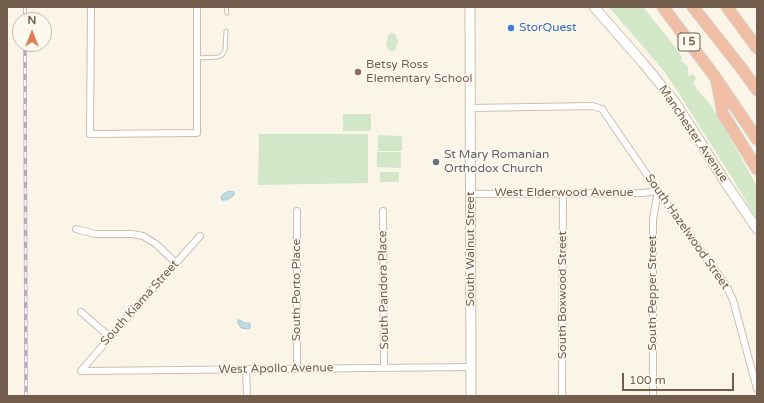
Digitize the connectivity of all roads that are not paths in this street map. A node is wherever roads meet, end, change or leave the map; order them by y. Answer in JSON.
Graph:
{"nodes":[{"id":1,"x":90,"y":7,"type":"edge"},
{"id":2,"x":197,"y":7,"type":"edge"},
{"id":3,"x":226,"y":7,"type":"edge"},
{"id":4,"x":470,"y":7,"type":"edge"},
{"id":5,"x":594,"y":7,"type":"edge"},
{"id":6,"x":663,"y":7,"type":"edge"},
{"id":7,"x":693,"y":7,"type":"edge"},
{"id":8,"x":730,"y":10,"type":"edge"},
{"id":9,"x":227,"y":13,"type":"dead end"},
{"id":10,"x":226,"y":31,"type":"dead end"},
{"id":11,"x":757,"y":40,"type":"edge"},
{"id":12,"x":757,"y":48,"type":"edge"},
{"id":13,"x":197,"y":58,"type":"junction"},
{"id":14,"x":715,"y":77,"type":"junction"},
{"id":15,"x":757,"y":90,"type":"edge"},
{"id":16,"x":470,"y":108,"type":"junction"},
{"id":17,"x":757,"y":139,"type":"edge"},
{"id":18,"x":757,"y":169,"type":"edge"},
{"id":19,"x":658,"y":191,"type":"junction"},
{"id":20,"x":563,"y":193,"type":"junction"},
{"id":21,"x":471,"y":194,"type":"junction"},
{"id":22,"x":297,"y":211,"type":"dead end"},
{"id":23,"x":383,"y":211,"type":"dead end"},
{"id":24,"x":76,"y":229,"type":"dead end"},
{"id":25,"x":757,"y":229,"type":"edge"},
{"id":26,"x":200,"y":236,"type":"dead end"},
{"id":27,"x":176,"y":263,"type":"junction"},
{"id":28,"x":81,"y":312,"type":"dead end"},
{"id":29,"x":110,"y":337,"type":"junction"},
{"id":30,"x":471,"y":367,"type":"junction"},
{"id":31,"x":384,"y":368,"type":"junction"},
{"id":32,"x":246,"y":369,"type":"junction"},
{"id":33,"x":297,"y":369,"type":"junction"},
{"id":34,"x":81,"y":371,"type":"joint"},
{"id":35,"x":757,"y":389,"type":"edge"},
{"id":36,"x":247,"y":396,"type":"edge"},
{"id":37,"x":471,"y":396,"type":"edge"},
{"id":38,"x":562,"y":396,"type":"edge"},
{"id":39,"x":653,"y":396,"type":"edge"}],
"edges":[{"from":1,"to":13,"type":"street"},
{"from":2,"to":13,"type":"street"},
{"from":3,"to":9,"type":"lane"},
{"from":4,"to":16,"type":"street","name":"South Walnut Street"},
{"from":5,"to":25,"type":"street","name":"Manchester Avenue"},
{"from":6,"to":14,"type":"highway","number":"I 5"},
{"from":7,"to":15,"type":"highway"},
{"from":8,"to":11,"type":"highway"},
{"from":8,"to":12,"type":"highway"},
{"from":10,"to":13,"type":"lane"},
{"from":14,"to":17,"type":"highway","number":"I 5"},
{"from":14,"to":18,"type":"highway"},
{"from":16,"to":19,"type":"street","name":"South Hazelwood Street"},
{"from":16,"to":21,"type":"street","name":"South Walnut Street"},
{"from":19,"to":20,"type":"street","name":"West Elderwood Avenue"},
{"from":19,"to":35,"type":"street","name":"South Hazelwood Street"},
{"from":19,"to":39,"type":"street","name":"South Pepper Street"},
{"from":20,"to":21,"type":"street","name":"West Elderwood Avenue"},
{"from":20,"to":38,"type":"street","name":"South Boxwood Street"},
{"from":21,"to":30,"type":"street","name":"South Walnut Street"},
{"from":22,"to":33,"type":"street","name":"South Porto Place"},
{"from":23,"to":31,"type":"street","name":"South Pandora Place"},
{"from":24,"to":27,"type":"street"},
{"from":26,"to":27,"type":"street","name":"South Kiama Street"},
{"from":27,"to":29,"type":"street","name":"South Kiama Street"},
{"from":28,"to":29,"type":"street"},
{"from":29,"to":34,"type":"street","name":"South Kiama Street"},
{"from":30,"to":31,"type":"street","name":"West Apollo Avenue"},
{"from":30,"to":37,"type":"street","name":"South Walnut Street"},
{"from":31,"to":33,"type":"street","name":"West Apollo Avenue"},
{"from":32,"to":33,"type":"street","name":"West Apollo Avenue"},
{"from":32,"to":34,"type":"street","name":"West Apollo Avenue"},
{"from":32,"to":36,"type":"street"}]}
